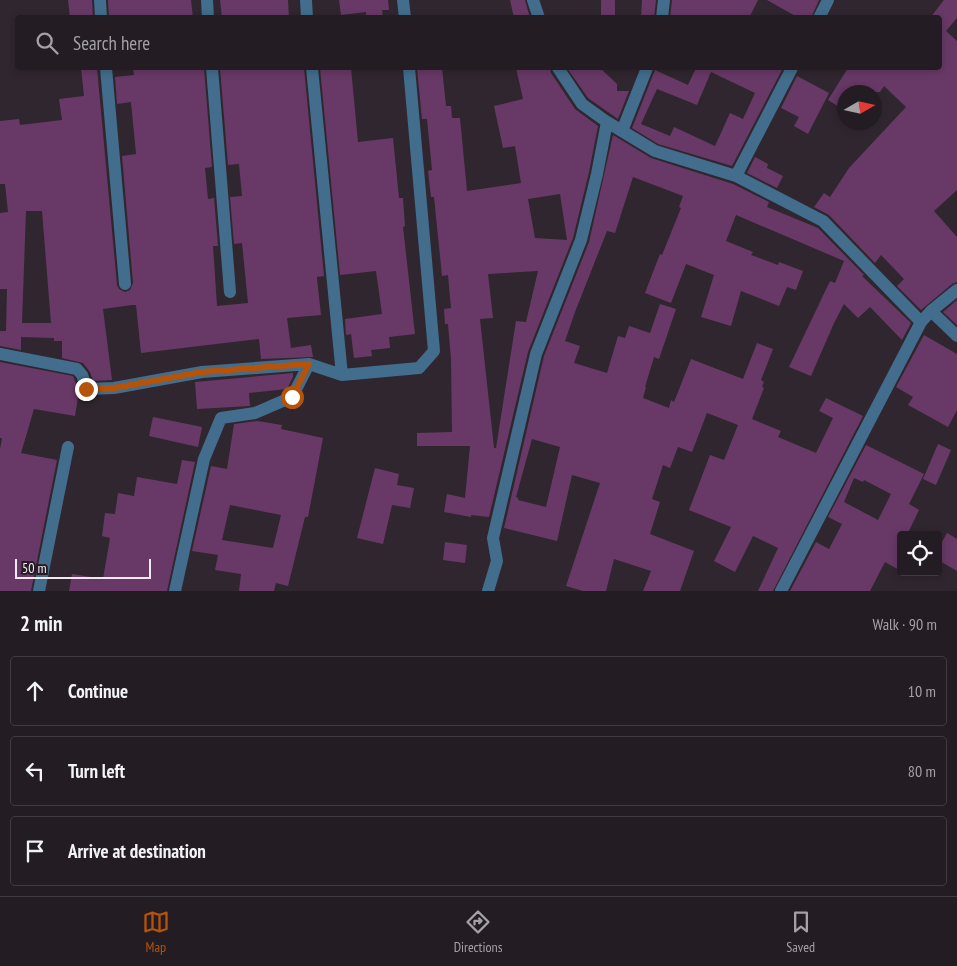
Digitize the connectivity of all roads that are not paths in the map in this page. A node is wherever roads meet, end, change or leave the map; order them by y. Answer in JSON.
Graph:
{"nodes":[{"id":1,"x":100,"y":0,"type":"edge"},
{"id":2,"x":207,"y":0,"type":"edge"},
{"id":3,"x":306,"y":0,"type":"edge"},
{"id":4,"x":403,"y":0,"type":"edge"},
{"id":5,"x":534,"y":0,"type":"edge"},
{"id":6,"x":664,"y":0,"type":"edge"},
{"id":7,"x":828,"y":0,"type":"edge"},
{"id":8,"x":101,"y":15,"type":"edge"},
{"id":9,"x":208,"y":15,"type":"edge"},
{"id":10,"x":308,"y":15,"type":"edge"},
{"id":11,"x":405,"y":15,"type":"edge"},
{"id":12,"x":538,"y":15,"type":"edge"},
{"id":13,"x":662,"y":15,"type":"edge"},
{"id":14,"x":820,"y":15,"type":"edge"},
{"id":15,"x":106,"y":70,"type":"edge"},
{"id":16,"x":212,"y":70,"type":"edge"},
{"id":17,"x":312,"y":70,"type":"edge"},
{"id":18,"x":409,"y":70,"type":"edge"},
{"id":19,"x":559,"y":70,"type":"edge"},
{"id":20,"x":646,"y":70,"type":"edge"},
{"id":21,"x":791,"y":70,"type":"edge"},
{"id":22,"x":607,"y":122,"type":"junction"},
{"id":23,"x":622,"y":131,"type":"junction"},
{"id":24,"x":736,"y":176,"type":"junction"},
{"id":25,"x":125,"y":284,"type":"dead end"},
{"id":26,"x":957,"y":290,"type":"edge"},
{"id":27,"x":230,"y":292,"type":"dead end"},
{"id":28,"x":931,"y":311,"type":"junction"},
{"id":29,"x":921,"y":322,"type":"junction"},
{"id":30,"x":957,"y":336,"type":"edge"},
{"id":31,"x":0,"y":354,"type":"edge"},
{"id":32,"x":309,"y":364,"type":"junction"},
{"id":33,"x":342,"y":376,"type":"junction"},
{"id":34,"x":68,"y":447,"type":"dead end"},
{"id":35,"x":39,"y":591,"type":"edge"},
{"id":36,"x":175,"y":591,"type":"edge"},
{"id":37,"x":488,"y":591,"type":"edge"},
{"id":38,"x":781,"y":591,"type":"edge"}],
"edges":[{"from":1,"to":8,"type":"street"},
{"from":2,"to":9,"type":"street"},
{"from":3,"to":10,"type":"street"},
{"from":4,"to":11,"type":"street"},
{"from":5,"to":12,"type":"street"},
{"from":6,"to":13,"type":"street"},
{"from":7,"to":14,"type":"street"},
{"from":15,"to":25,"type":"street"},
{"from":16,"to":27,"type":"street"},
{"from":17,"to":33,"type":"street"},
{"from":18,"to":33,"type":"street"},
{"from":19,"to":22,"type":"street"},
{"from":20,"to":23,"type":"street"},
{"from":21,"to":24,"type":"street"},
{"from":22,"to":23,"type":"street"},
{"from":22,"to":37,"type":"street"},
{"from":23,"to":24,"type":"street"},
{"from":24,"to":29,"type":"street"},
{"from":26,"to":28,"type":"street"},
{"from":28,"to":29,"type":"street"},
{"from":28,"to":30,"type":"street"},
{"from":29,"to":38,"type":"street"},
{"from":31,"to":32,"type":"street"},
{"from":32,"to":33,"type":"street"},
{"from":32,"to":36,"type":"street"},
{"from":34,"to":35,"type":"street"}]}
